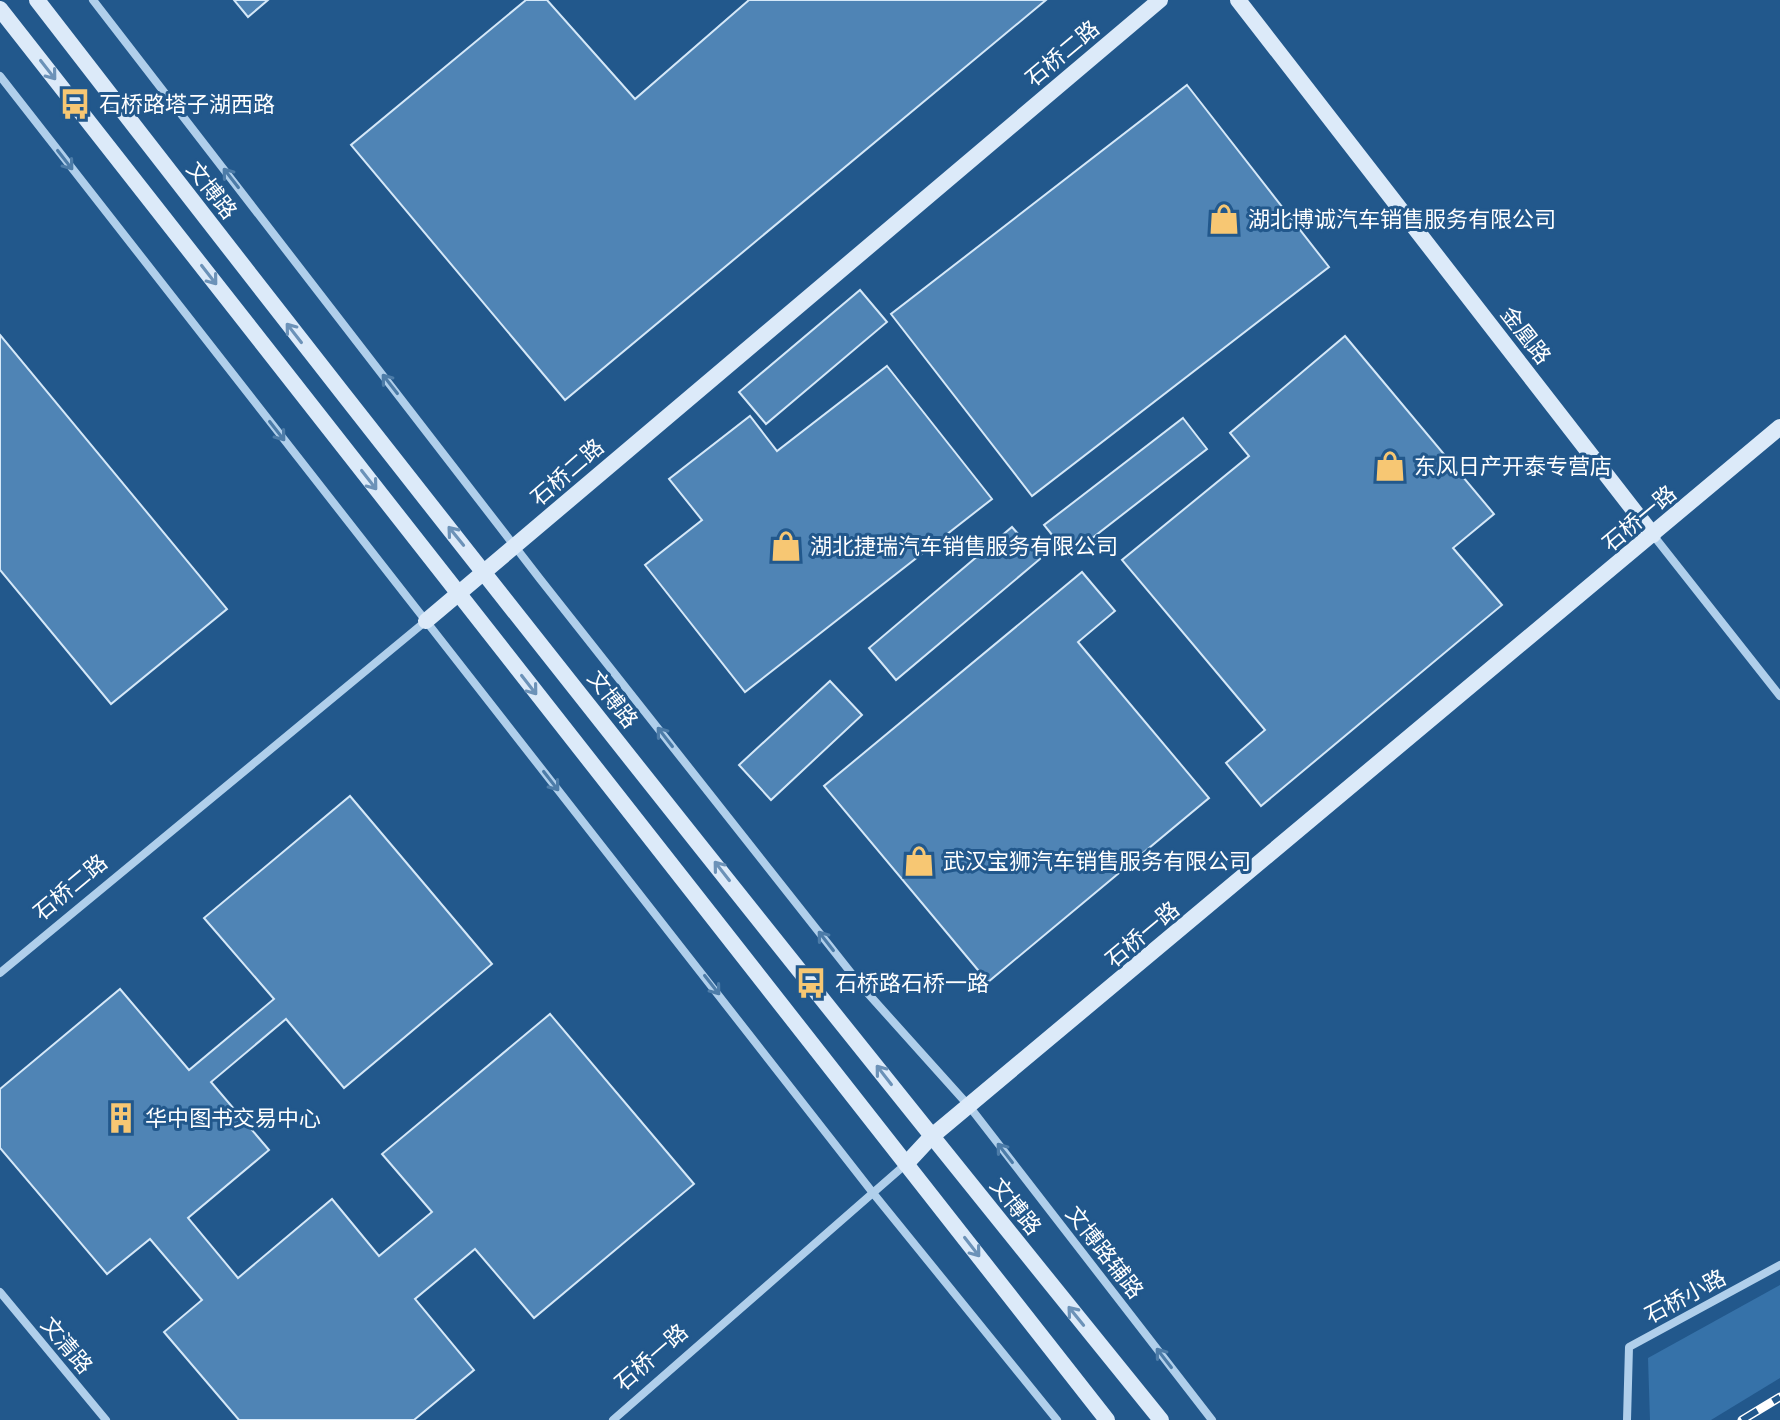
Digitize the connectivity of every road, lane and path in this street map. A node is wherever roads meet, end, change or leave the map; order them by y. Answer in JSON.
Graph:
{"nodes":[{"id":1,"x":37,"y":0,"type":"edge"},
{"id":2,"x":93,"y":0,"type":"edge"},
{"id":3,"x":1160,"y":0,"type":"edge"},
{"id":4,"x":1238,"y":0,"type":"edge"},
{"id":5,"x":0,"y":9,"type":"edge"},
{"id":6,"x":0,"y":76,"type":"edge"},
{"id":7,"x":1780,"y":427,"type":"edge"},
{"id":8,"x":1653,"y":535,"type":"junction"},
{"id":9,"x":514,"y":546,"type":"junction"},
{"id":10,"x":485,"y":572,"type":"junction"},
{"id":11,"x":458,"y":594,"type":"junction"},
{"id":12,"x":426,"y":621,"type":"junction"},
{"id":13,"x":1780,"y":696,"type":"edge"},
{"id":14,"x":0,"y":973,"type":"edge"},
{"id":15,"x":969,"y":1106,"type":"junction"},
{"id":16,"x":931,"y":1137,"type":"junction"},
{"id":17,"x":906,"y":1164,"type":"junction"},
{"id":18,"x":873,"y":1193,"type":"junction"},
{"id":19,"x":1780,"y":1265,"type":"edge"},
{"id":20,"x":0,"y":1292,"type":"edge"},
{"id":21,"x":106,"y":1420,"type":"edge"},
{"id":22,"x":613,"y":1420,"type":"edge"},
{"id":23,"x":1057,"y":1420,"type":"edge"},
{"id":24,"x":1107,"y":1420,"type":"edge"},
{"id":25,"x":1161,"y":1420,"type":"edge"},
{"id":26,"x":1212,"y":1420,"type":"edge"},
{"id":27,"x":1627,"y":1420,"type":"edge"}],
"edges":[{"from":10,"to":1,"type":"main road","name":"文博路","one_way":true},
{"from":9,"to":2,"type":"street","name":"文博路辅路","one_way":true},
{"from":3,"to":9,"type":"main road","name":"石桥二路"},
{"from":4,"to":8,"type":"main road","name":"金凰路"},
{"from":5,"to":11,"type":"main road","one_way":true},
{"from":6,"to":12,"type":"street","one_way":true},
{"from":7,"to":8,"type":"main road","name":"石桥一路"},
{"from":8,"to":13,"type":"street","name":"金凰路"},
{"from":8,"to":15,"type":"main road","name":"石桥一路"},
{"from":9,"to":10,"type":"main road","name":"石桥二路"},
{"from":15,"to":9,"type":"street","name":"文博路辅路","one_way":true},
{"from":10,"to":11,"type":"main road","name":"石桥二路"},
{"from":16,"to":10,"type":"main road","name":"文博路","one_way":true},
{"from":11,"to":12,"type":"main road","name":"石桥二路"},
{"from":11,"to":17,"type":"main road","one_way":true},
{"from":12,"to":14,"type":"street","name":"石桥二路"},
{"from":12,"to":18,"type":"street","one_way":true},
{"from":15,"to":16,"type":"main road","name":"石桥一路"},
{"from":26,"to":15,"type":"street","name":"文博路辅路","one_way":true},
{"from":16,"to":17,"type":"main road","name":"石桥一路"},
{"from":25,"to":16,"type":"main road","name":"文博路","one_way":true},
{"from":17,"to":18,"type":"street","name":"石桥一路"},
{"from":17,"to":24,"type":"main road","one_way":true},
{"from":18,"to":22,"type":"street","name":"石桥一路"},
{"from":18,"to":23,"type":"street"},
{"from":19,"to":27,"type":"street","name":"石桥小路"},
{"from":20,"to":21,"type":"street","name":"文清路"}]}
